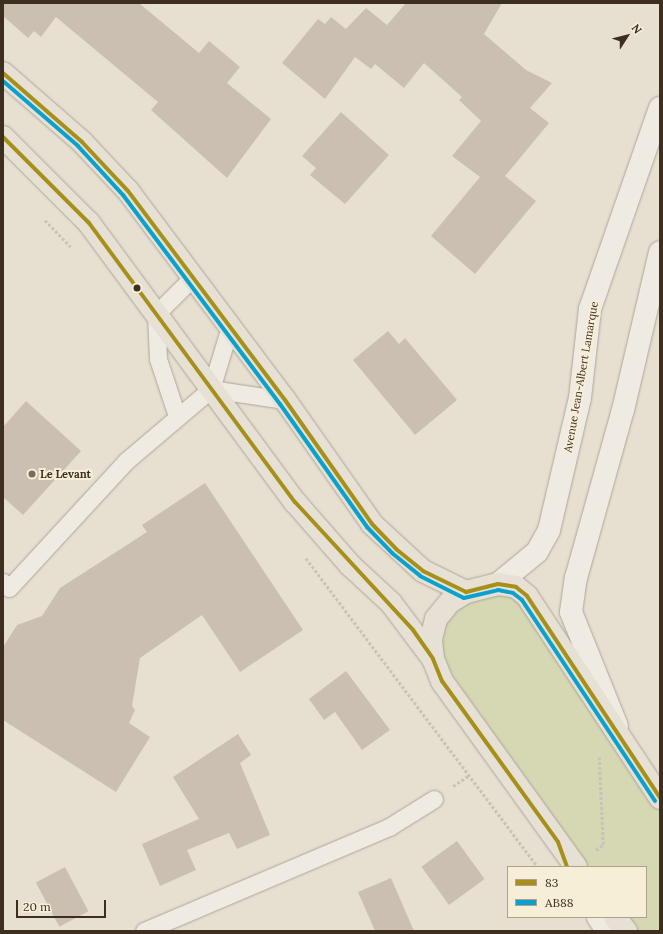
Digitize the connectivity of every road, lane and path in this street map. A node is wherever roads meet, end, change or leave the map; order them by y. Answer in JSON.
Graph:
{"nodes":[{"id":1,"x":3,"y":73,"type":"edge"},
{"id":2,"x":660,"y":108,"type":"edge"},
{"id":3,"x":3,"y":137,"type":"edge"},
{"id":4,"x":41,"y":216,"type":"dead end"},
{"id":5,"x":74,"y":250,"type":"dead end"},
{"id":6,"x":660,"y":252,"type":"edge"},
{"id":7,"x":193,"y":276,"type":"junction"},
{"id":8,"x":156,"y":314,"type":"junction"},
{"id":9,"x":230,"y":327,"type":"junction"},
{"id":10,"x":210,"y":389,"type":"junction"},
{"id":11,"x":285,"y":400,"type":"junction"},
{"id":12,"x":177,"y":416,"type":"junction"},
{"id":13,"x":303,"y":555,"type":"dead end"},
{"id":14,"x":3,"y":582,"type":"edge"},
{"id":15,"x":498,"y":584,"type":"junction"},
{"id":16,"x":466,"y":592,"type":"junction"},
{"id":17,"x":433,"y":659,"type":"junction"},
{"id":18,"x":622,"y":740,"type":"junction"},
{"id":19,"x":660,"y":798,"type":"edge"},
{"id":20,"x":434,"y":799,"type":"dead end"},
{"id":21,"x":537,"y":866,"type":"edge"},
{"id":22,"x":572,"y":866,"type":"edge"},
{"id":23,"x":574,"y":866,"type":"edge"},
{"id":24,"x":599,"y":918,"type":"edge"},
{"id":25,"x":616,"y":918,"type":"edge"},
{"id":26,"x":144,"y":931,"type":"edge"},
{"id":27,"x":607,"y":931,"type":"edge"},
{"id":28,"x":626,"y":931,"type":"edge"}],
"edges":[{"from":1,"to":7,"type":"main road"},
{"from":2,"to":15,"type":"main road","name":"Avenue Jean-Albert Lamarque"},
{"from":3,"to":8,"type":"main road"},
{"from":4,"to":5,"type":"path"},
{"from":6,"to":18,"type":"main road"},
{"from":7,"to":8,"type":"lane"},
{"from":7,"to":9,"type":"main road"},
{"from":8,"to":10,"type":"main road"},
{"from":8,"to":12,"type":"lane"},
{"from":9,"to":10,"type":"lane"},
{"from":9,"to":11,"type":"main road"},
{"from":10,"to":11,"type":"lane"},
{"from":10,"to":12,"type":"lane"},
{"from":10,"to":17,"type":"main road"},
{"from":11,"to":16,"type":"main road"},
{"from":12,"to":14,"type":"lane"},
{"from":13,"to":21,"type":"path"},
{"from":15,"to":16,"type":"main road"},
{"from":15,"to":18,"type":"main road"},
{"from":16,"to":17,"type":"main road"},
{"from":17,"to":22,"type":"main road"},
{"from":18,"to":19,"type":"main road"},
{"from":18,"to":23,"type":"path"},
{"from":20,"to":26,"type":"lane"},
{"from":24,"to":27,"type":"main road"},
{"from":25,"to":28,"type":"main road"}]}
